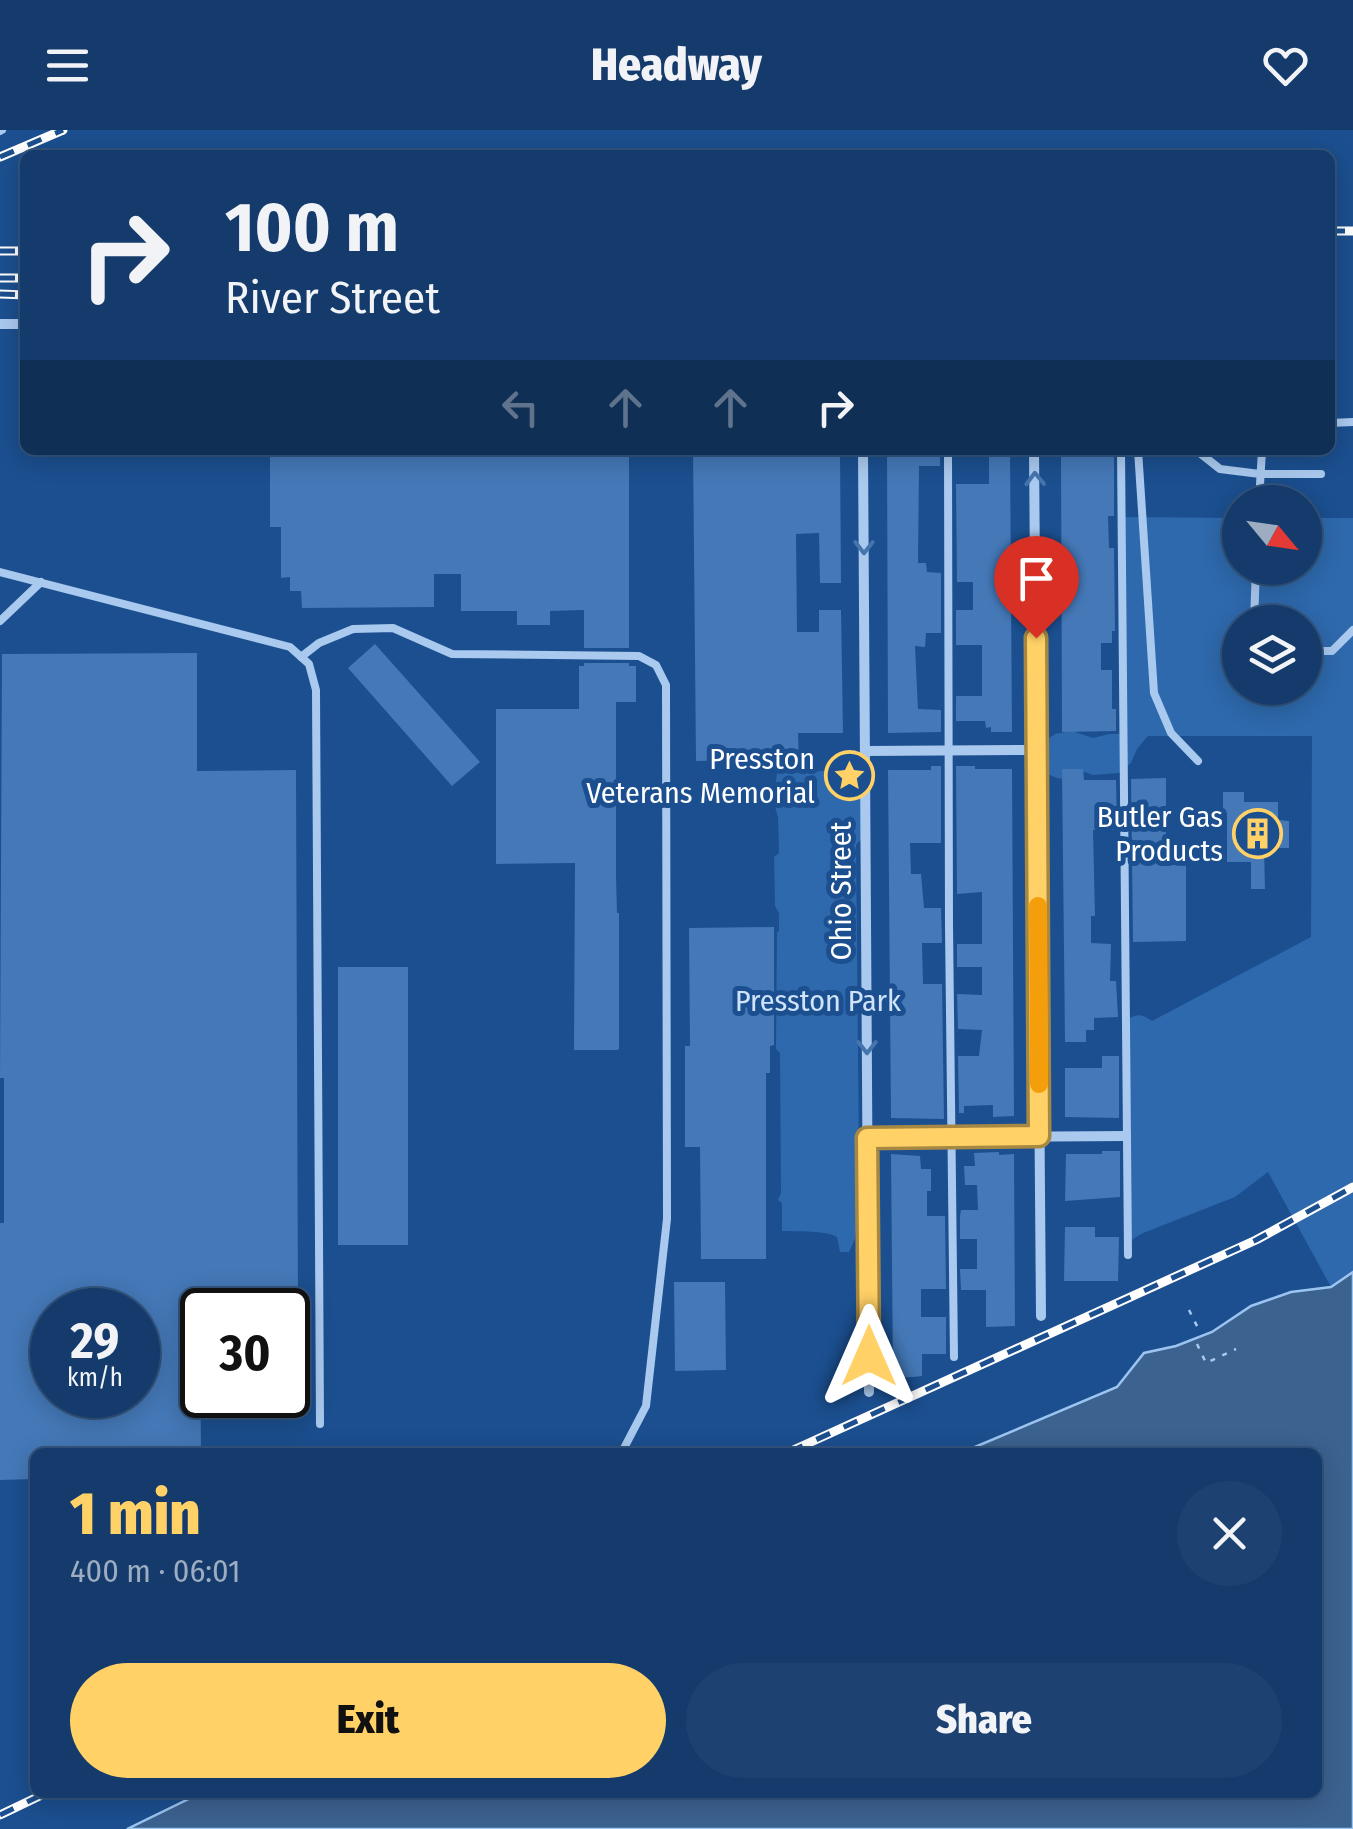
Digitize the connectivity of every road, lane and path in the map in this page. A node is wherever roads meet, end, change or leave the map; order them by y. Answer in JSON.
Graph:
{"nodes":[{"id":1,"x":863,"y":455,"type":"edge"},
{"id":2,"x":948,"y":455,"type":"edge"},
{"id":3,"x":1034,"y":455,"type":"edge"},
{"id":4,"x":1121,"y":455,"type":"edge"},
{"id":5,"x":1138,"y":455,"type":"edge"},
{"id":6,"x":1202,"y":455,"type":"edge"},
{"id":7,"x":1262,"y":455,"type":"edge"},
{"id":8,"x":1260,"y":474,"type":"junction"},
{"id":9,"x":1321,"y":474,"type":"dead end"},
{"id":10,"x":1260,"y":485,"type":"edge"},
{"id":11,"x":0,"y":572,"type":"edge"},
{"id":12,"x":41,"y":582,"type":"junction"},
{"id":13,"x":0,"y":620,"type":"edge"},
{"id":14,"x":1353,"y":630,"type":"edge"},
{"id":15,"x":1322,"y":651,"type":"edge"},
{"id":16,"x":301,"y":657,"type":"junction"},
{"id":17,"x":1037,"y":750,"type":"junction"},
{"id":18,"x":949,"y":751,"type":"junction"},
{"id":19,"x":865,"y":752,"type":"junction"},
{"id":20,"x":1198,"y":762,"type":"dead end"},
{"id":21,"x":1039,"y":1136,"type":"junction"},
{"id":22,"x":1126,"y":1136,"type":"junction"},
{"id":23,"x":952,"y":1137,"type":"junction"},
{"id":24,"x":867,"y":1138,"type":"junction"},
{"id":25,"x":1128,"y":1255,"type":"dead end"},
{"id":26,"x":1189,"y":1310,"type":"dead end"},
{"id":27,"x":1041,"y":1316,"type":"dead end"},
{"id":28,"x":1200,"y":1332,"type":"dead end"},
{"id":29,"x":1196,"y":1344,"type":"dead end"},
{"id":30,"x":1236,"y":1349,"type":"dead end"},
{"id":31,"x":954,"y":1357,"type":"dead end"},
{"id":32,"x":869,"y":1392,"type":"dead end"},
{"id":33,"x":320,"y":1424,"type":"dead end"},
{"id":34,"x":624,"y":1448,"type":"edge"}],
"edges":[{"from":1,"to":19,"type":"street","name":"Ohio Street","one_way":true},
{"from":2,"to":18,"type":"lane"},
{"from":17,"to":3,"type":"street","one_way":true},
{"from":4,"to":22,"type":"lane"},
{"from":5,"to":20,"type":"lane"},
{"from":6,"to":8,"type":"lane"},
{"from":7,"to":8,"type":"lane"},
{"from":8,"to":9,"type":"lane"},
{"from":8,"to":10,"type":"lane"},
{"from":11,"to":12,"type":"lane"},
{"from":12,"to":13,"type":"lane"},
{"from":12,"to":16,"type":"lane"},
{"from":14,"to":15,"type":"lane"},
{"from":16,"to":33,"type":"lane"},
{"from":16,"to":34,"type":"lane"},
{"from":17,"to":18,"type":"street"},
{"from":17,"to":21,"type":"street"},
{"from":18,"to":19,"type":"street"},
{"from":18,"to":23,"type":"lane"},
{"from":19,"to":24,"type":"street","name":"Ohio Street","one_way":true},
{"from":21,"to":22,"type":"street"},
{"from":21,"to":23,"type":"street"},
{"from":21,"to":27,"type":"street"},
{"from":22,"to":25,"type":"lane"},
{"from":23,"to":24,"type":"street"},
{"from":23,"to":31,"type":"lane"},
{"from":24,"to":32,"type":"street","name":"Ohio Street"},
{"from":26,"to":28,"type":"path"},
{"from":29,"to":30,"type":"path"}]}
